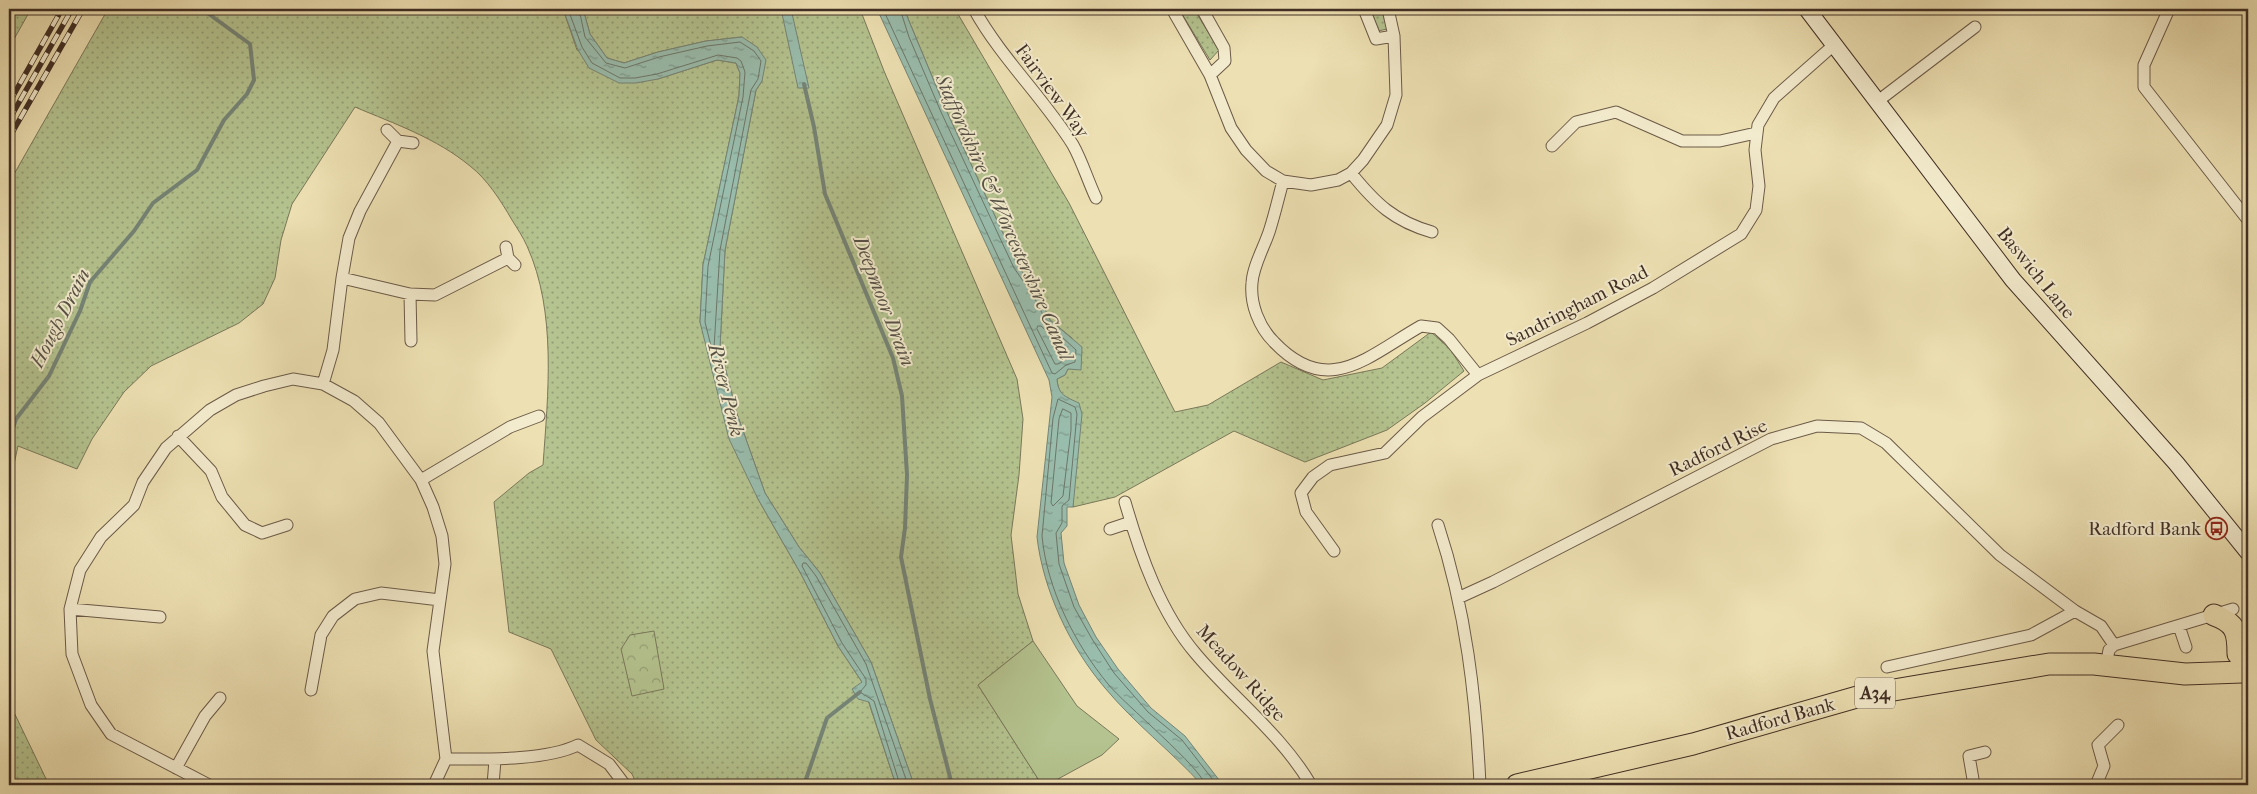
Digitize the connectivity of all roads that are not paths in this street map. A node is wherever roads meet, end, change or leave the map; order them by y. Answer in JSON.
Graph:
{"nodes":[{"id":1,"x":974,"y":9,"type":"edge"},
{"id":2,"x":1172,"y":9,"type":"edge"},
{"id":3,"x":1202,"y":9,"type":"edge"},
{"id":4,"x":1364,"y":9,"type":"edge"},
{"id":5,"x":1388,"y":9,"type":"edge"},
{"id":6,"x":1807,"y":9,"type":"edge"},
{"id":7,"x":2169,"y":9,"type":"edge"},
{"id":8,"x":1975,"y":27,"type":"dead end"},
{"id":9,"x":1394,"y":36,"type":"junction"},
{"id":10,"x":1835,"y":44,"type":"junction"},
{"id":11,"x":1210,"y":75,"type":"junction"},
{"id":12,"x":1878,"y":101,"type":"junction"},
{"id":13,"x":387,"y":130,"type":"dead end"},
{"id":14,"x":1756,"y":133,"type":"junction"},
{"id":15,"x":398,"y":141,"type":"junction"},
{"id":16,"x":413,"y":143,"type":"dead end"},
{"id":17,"x":1552,"y":146,"type":"dead end"},
{"id":18,"x":1351,"y":173,"type":"junction"},
{"id":19,"x":1283,"y":180,"type":"junction"},
{"id":20,"x":1096,"y":198,"type":"dead end"},
{"id":21,"x":2248,"y":220,"type":"edge"},
{"id":22,"x":1432,"y":232,"type":"dead end"},
{"id":23,"x":510,"y":257,"type":"dead end"},
{"id":24,"x":342,"y":278,"type":"junction"},
{"id":25,"x":410,"y":294,"type":"junction"},
{"id":26,"x":411,"y":341,"type":"dead end"},
{"id":27,"x":1478,"y":375,"type":"junction"},
{"id":28,"x":322,"y":384,"type":"junction"},
{"id":29,"x":539,"y":416,"type":"dead end"},
{"id":30,"x":178,"y":436,"type":"junction"},
{"id":31,"x":421,"y":480,"type":"junction"},
{"id":32,"x":1125,"y":502,"type":"dead end"},
{"id":33,"x":1131,"y":522,"type":"junction"},
{"id":34,"x":287,"y":525,"type":"dead end"},
{"id":35,"x":1438,"y":526,"type":"dead end"},
{"id":36,"x":1110,"y":529,"type":"dead end"},
{"id":37,"x":1334,"y":551,"type":"dead end"},
{"id":38,"x":2248,"y":552,"type":"edge"},
{"id":39,"x":1458,"y":598,"type":"junction"},
{"id":40,"x":440,"y":600,"type":"junction"},
{"id":41,"x":70,"y":609,"type":"junction"},
{"id":42,"x":2075,"y":611,"type":"junction"},
{"id":43,"x":2223,"y":612,"type":"joint"},
{"id":44,"x":160,"y":617,"type":"dead end"},
{"id":45,"x":2179,"y":626,"type":"junction"},
{"id":46,"x":2248,"y":627,"type":"edge"},
{"id":47,"x":2114,"y":645,"type":"junction"},
{"id":48,"x":2186,"y":647,"type":"dead end"},
{"id":49,"x":2106,"y":666,"type":"junction"},
{"id":50,"x":2242,"y":666,"type":"edge"},
{"id":51,"x":1887,"y":667,"type":"dead end"},
{"id":52,"x":311,"y":690,"type":"dead end"},
{"id":53,"x":220,"y":698,"type":"dead end"},
{"id":54,"x":2118,"y":725,"type":"dead end"},
{"id":55,"x":1985,"y":752,"type":"dead end"},
{"id":56,"x":446,"y":759,"type":"junction"},
{"id":57,"x":495,"y":760,"type":"junction"},
{"id":58,"x":176,"y":768,"type":"junction"},
{"id":59,"x":209,"y":785,"type":"edge"},
{"id":60,"x":434,"y":785,"type":"edge"},
{"id":61,"x":493,"y":785,"type":"edge"},
{"id":62,"x":625,"y":785,"type":"edge"},
{"id":63,"x":1311,"y":785,"type":"edge"},
{"id":64,"x":1480,"y":785,"type":"edge"},
{"id":65,"x":1517,"y":785,"type":"edge"},
{"id":66,"x":1974,"y":785,"type":"edge"},
{"id":67,"x":2096,"y":785,"type":"edge"}],
"edges":[{"from":1,"to":20,"type":"street","name":"Fairview Way"},
{"from":2,"to":11,"type":"street"},
{"from":3,"to":11,"type":"street"},
{"from":4,"to":9,"type":"street"},
{"from":5,"to":9,"type":"street"},
{"from":6,"to":10,"type":"street","name":"Baswich Lane"},
{"from":7,"to":21,"type":"street"},
{"from":8,"to":12,"type":"street"},
{"from":9,"to":18,"type":"street"},
{"from":10,"to":12,"type":"street","name":"Baswich Lane"},
{"from":10,"to":14,"type":"street","name":"Sandringham Road"},
{"from":11,"to":19,"type":"street"},
{"from":12,"to":38,"type":"street","name":"Baswich Lane"},
{"from":13,"to":15,"type":"street"},
{"from":14,"to":17,"type":"street"},
{"from":14,"to":27,"type":"street","name":"Sandringham Road"},
{"from":15,"to":16,"type":"street"},
{"from":15,"to":24,"type":"street"},
{"from":18,"to":19,"type":"street"},
{"from":18,"to":22,"type":"street"},
{"from":19,"to":27,"type":"street"},
{"from":23,"to":25,"type":"street"},
{"from":24,"to":25,"type":"street"},
{"from":24,"to":28,"type":"street"},
{"from":25,"to":26,"type":"street"},
{"from":27,"to":37,"type":"street","name":"Sandringham Road"},
{"from":28,"to":30,"type":"street"},
{"from":28,"to":31,"type":"street"},
{"from":29,"to":31,"type":"street"},
{"from":30,"to":34,"type":"street"},
{"from":30,"to":41,"type":"street"},
{"from":31,"to":40,"type":"street"},
{"from":32,"to":33,"type":"street","name":"Meadow Ridge"},
{"from":33,"to":36,"type":"street"},
{"from":33,"to":63,"type":"street","name":"Meadow Ridge"},
{"from":35,"to":39,"type":"street"},
{"from":39,"to":42,"type":"street","name":"Radford Rise"},
{"from":39,"to":64,"type":"street"},
{"from":40,"to":52,"type":"street"},
{"from":40,"to":56,"type":"street"},
{"from":41,"to":44,"type":"street"},
{"from":41,"to":58,"type":"street"},
{"from":42,"to":47,"type":"street","name":"Radford Rise"},
{"from":42,"to":51,"type":"street"},
{"from":43,"to":45,"type":"street"},
{"from":43,"to":50,"type":"highway"},
{"from":45,"to":47,"type":"street"},
{"from":45,"to":48,"type":"street"},
{"from":46,"to":50,"type":"highway"},
{"from":47,"to":49,"type":"street"},
{"from":49,"to":50,"type":"highway","name":"Radford Bank","number":"A34"},
{"from":49,"to":65,"type":"highway","name":"Radford Bank","number":"A34"},
{"from":53,"to":58,"type":"street"},
{"from":54,"to":67,"type":"street"},
{"from":55,"to":66,"type":"street"},
{"from":56,"to":57,"type":"street"},
{"from":56,"to":60,"type":"street"},
{"from":57,"to":61,"type":"street"},
{"from":57,"to":62,"type":"street"},
{"from":58,"to":59,"type":"street"}]}
